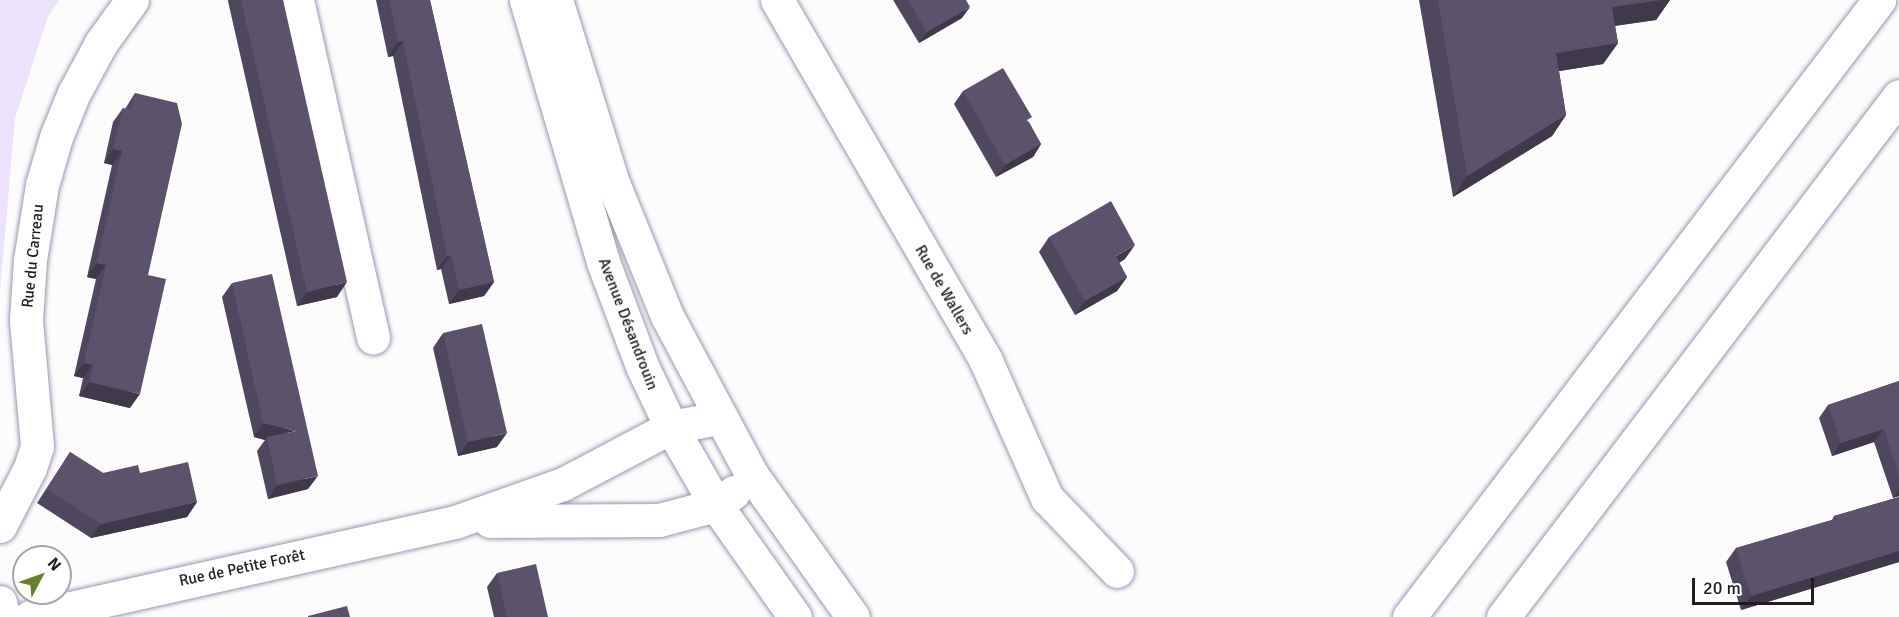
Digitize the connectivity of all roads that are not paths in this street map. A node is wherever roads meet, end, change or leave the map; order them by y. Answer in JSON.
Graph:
{"nodes":[{"id":1,"x":132,"y":0,"type":"edge"},
{"id":2,"x":297,"y":0,"type":"edge"},
{"id":3,"x":526,"y":0,"type":"edge"},
{"id":4,"x":556,"y":0,"type":"edge"},
{"id":5,"x":777,"y":0,"type":"edge"},
{"id":6,"x":1879,"y":0,"type":"edge"},
{"id":7,"x":1899,"y":96,"type":"edge"},
{"id":8,"x":373,"y":338,"type":"dead end"},
{"id":9,"x":718,"y":418,"type":"junction"},
{"id":10,"x":671,"y":427,"type":"junction"},
{"id":11,"x":752,"y":476,"type":"junction"},
{"id":12,"x":716,"y":505,"type":"junction"},
{"id":13,"x":455,"y":522,"type":"junction"},
{"id":14,"x":0,"y":526,"type":"edge"},
{"id":15,"x":1117,"y":571,"type":"dead end"},
{"id":16,"x":0,"y":602,"type":"edge"},
{"id":17,"x":4,"y":617,"type":"edge"},
{"id":18,"x":30,"y":617,"type":"edge"},
{"id":19,"x":795,"y":617,"type":"edge"},
{"id":20,"x":853,"y":617,"type":"edge"},
{"id":21,"x":1409,"y":617,"type":"edge"},
{"id":22,"x":1503,"y":617,"type":"edge"}],
"edges":[{"from":1,"to":14,"type":"main road","name":"Rue du Carreau"},
{"from":2,"to":8,"type":"main road"},
{"from":3,"to":10,"type":"main road","name":"Avenue Désandrouin"},
{"from":4,"to":9,"type":"main road"},
{"from":5,"to":15,"type":"main road","name":"Rue de Wallers"},
{"from":6,"to":21,"type":"main road"},
{"from":7,"to":22,"type":"main road"},
{"from":9,"to":10,"type":"main road","name":"Rue de Petite Forêt"},
{"from":9,"to":11,"type":"main road"},
{"from":10,"to":12,"type":"main road","name":"Avenue Désandrouin"},
{"from":10,"to":13,"type":"main road","name":"Rue de Petite Forêt"},
{"from":11,"to":12,"type":"main road","name":"Rue de Petite Forêt"},
{"from":11,"to":20,"type":"main road"},
{"from":12,"to":13,"type":"main road","name":"Rue de Petite Forêt"},
{"from":12,"to":19,"type":"main road","name":"Avenue Désandrouin"},
{"from":13,"to":18,"type":"main road","name":"Rue de Petite Forêt"},
{"from":16,"to":17,"type":"main road"}]}
